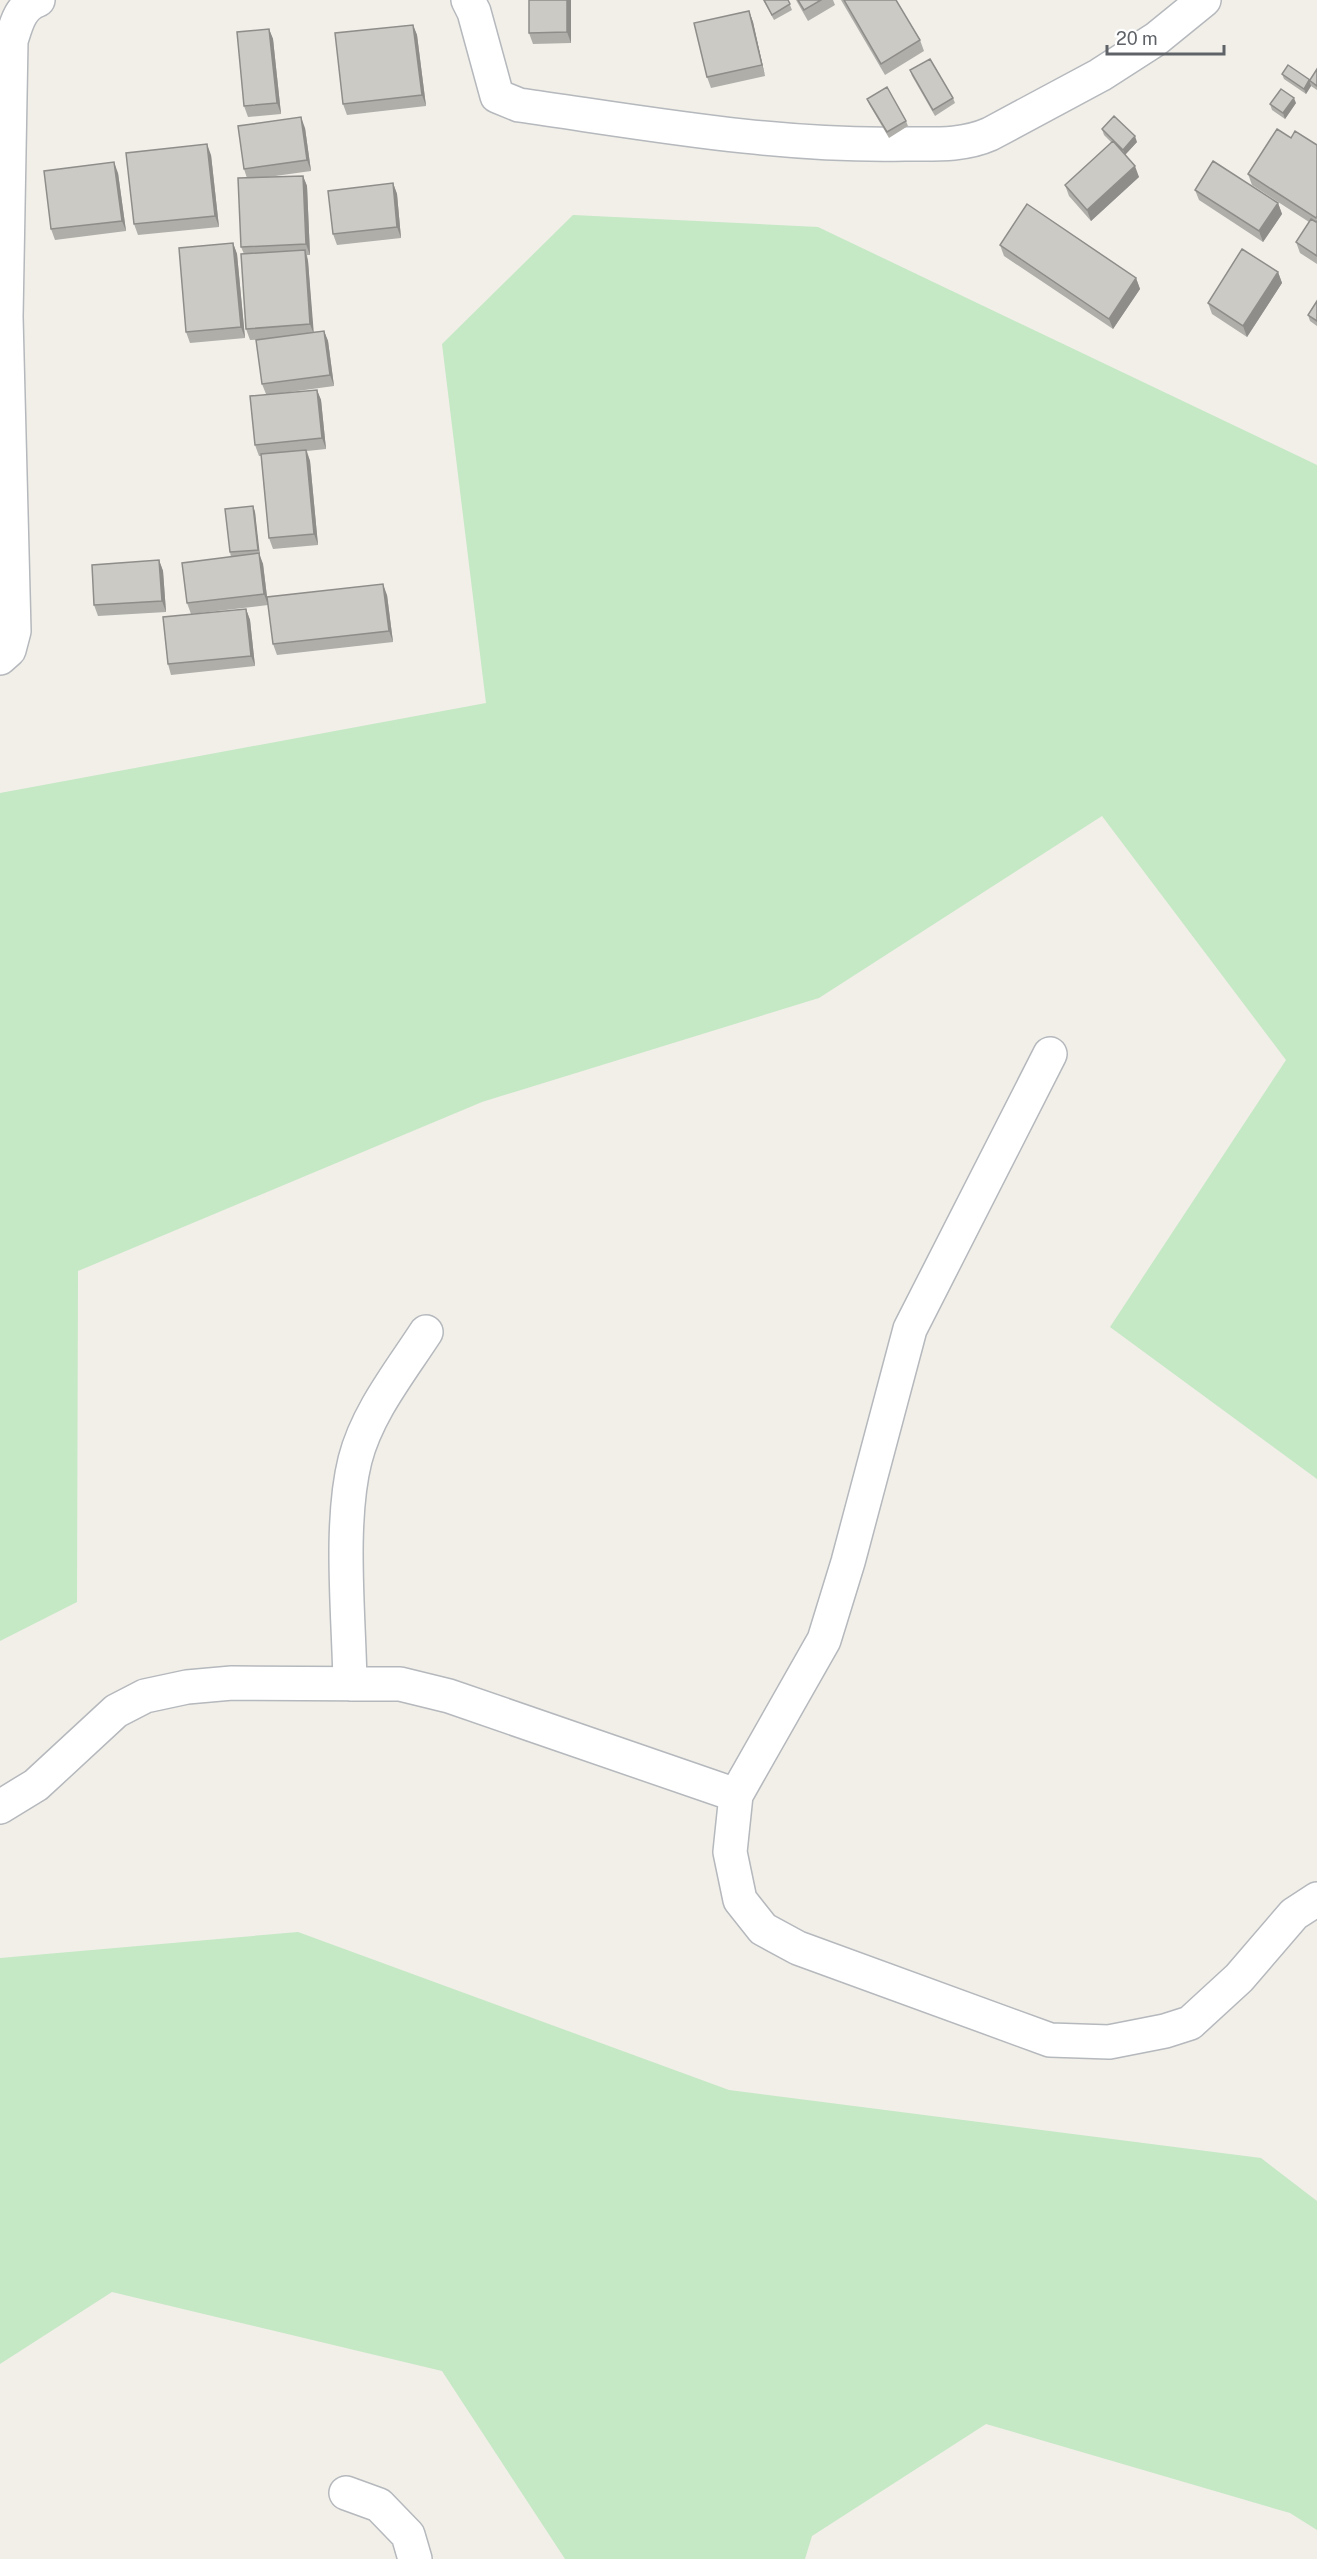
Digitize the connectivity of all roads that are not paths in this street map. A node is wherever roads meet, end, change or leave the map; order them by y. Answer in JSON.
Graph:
{"nodes":[{"id":1,"x":38,"y":0,"type":"edge"},
{"id":2,"x":468,"y":0,"type":"edge"},
{"id":3,"x":1204,"y":0,"type":"edge"},
{"id":4,"x":0,"y":658,"type":"edge"},
{"id":5,"x":1050,"y":1054,"type":"dead end"},
{"id":6,"x":426,"y":1332,"type":"dead end"},
{"id":7,"x":350,"y":1684,"type":"junction"},
{"id":8,"x":736,"y":1795,"type":"junction"},
{"id":9,"x":0,"y":1807,"type":"edge"},
{"id":10,"x":1317,"y":1899,"type":"edge"},
{"id":11,"x":346,"y":2493,"type":"dead end"},
{"id":12,"x":416,"y":2559,"type":"edge"}],
"edges":[{"from":1,"to":4,"type":"street"},
{"from":2,"to":3,"type":"street"},
{"from":5,"to":8,"type":"street"},
{"from":6,"to":7,"type":"street"},
{"from":7,"to":8,"type":"street"},
{"from":7,"to":9,"type":"street"},
{"from":8,"to":10,"type":"street"},
{"from":11,"to":12,"type":"street"}]}
